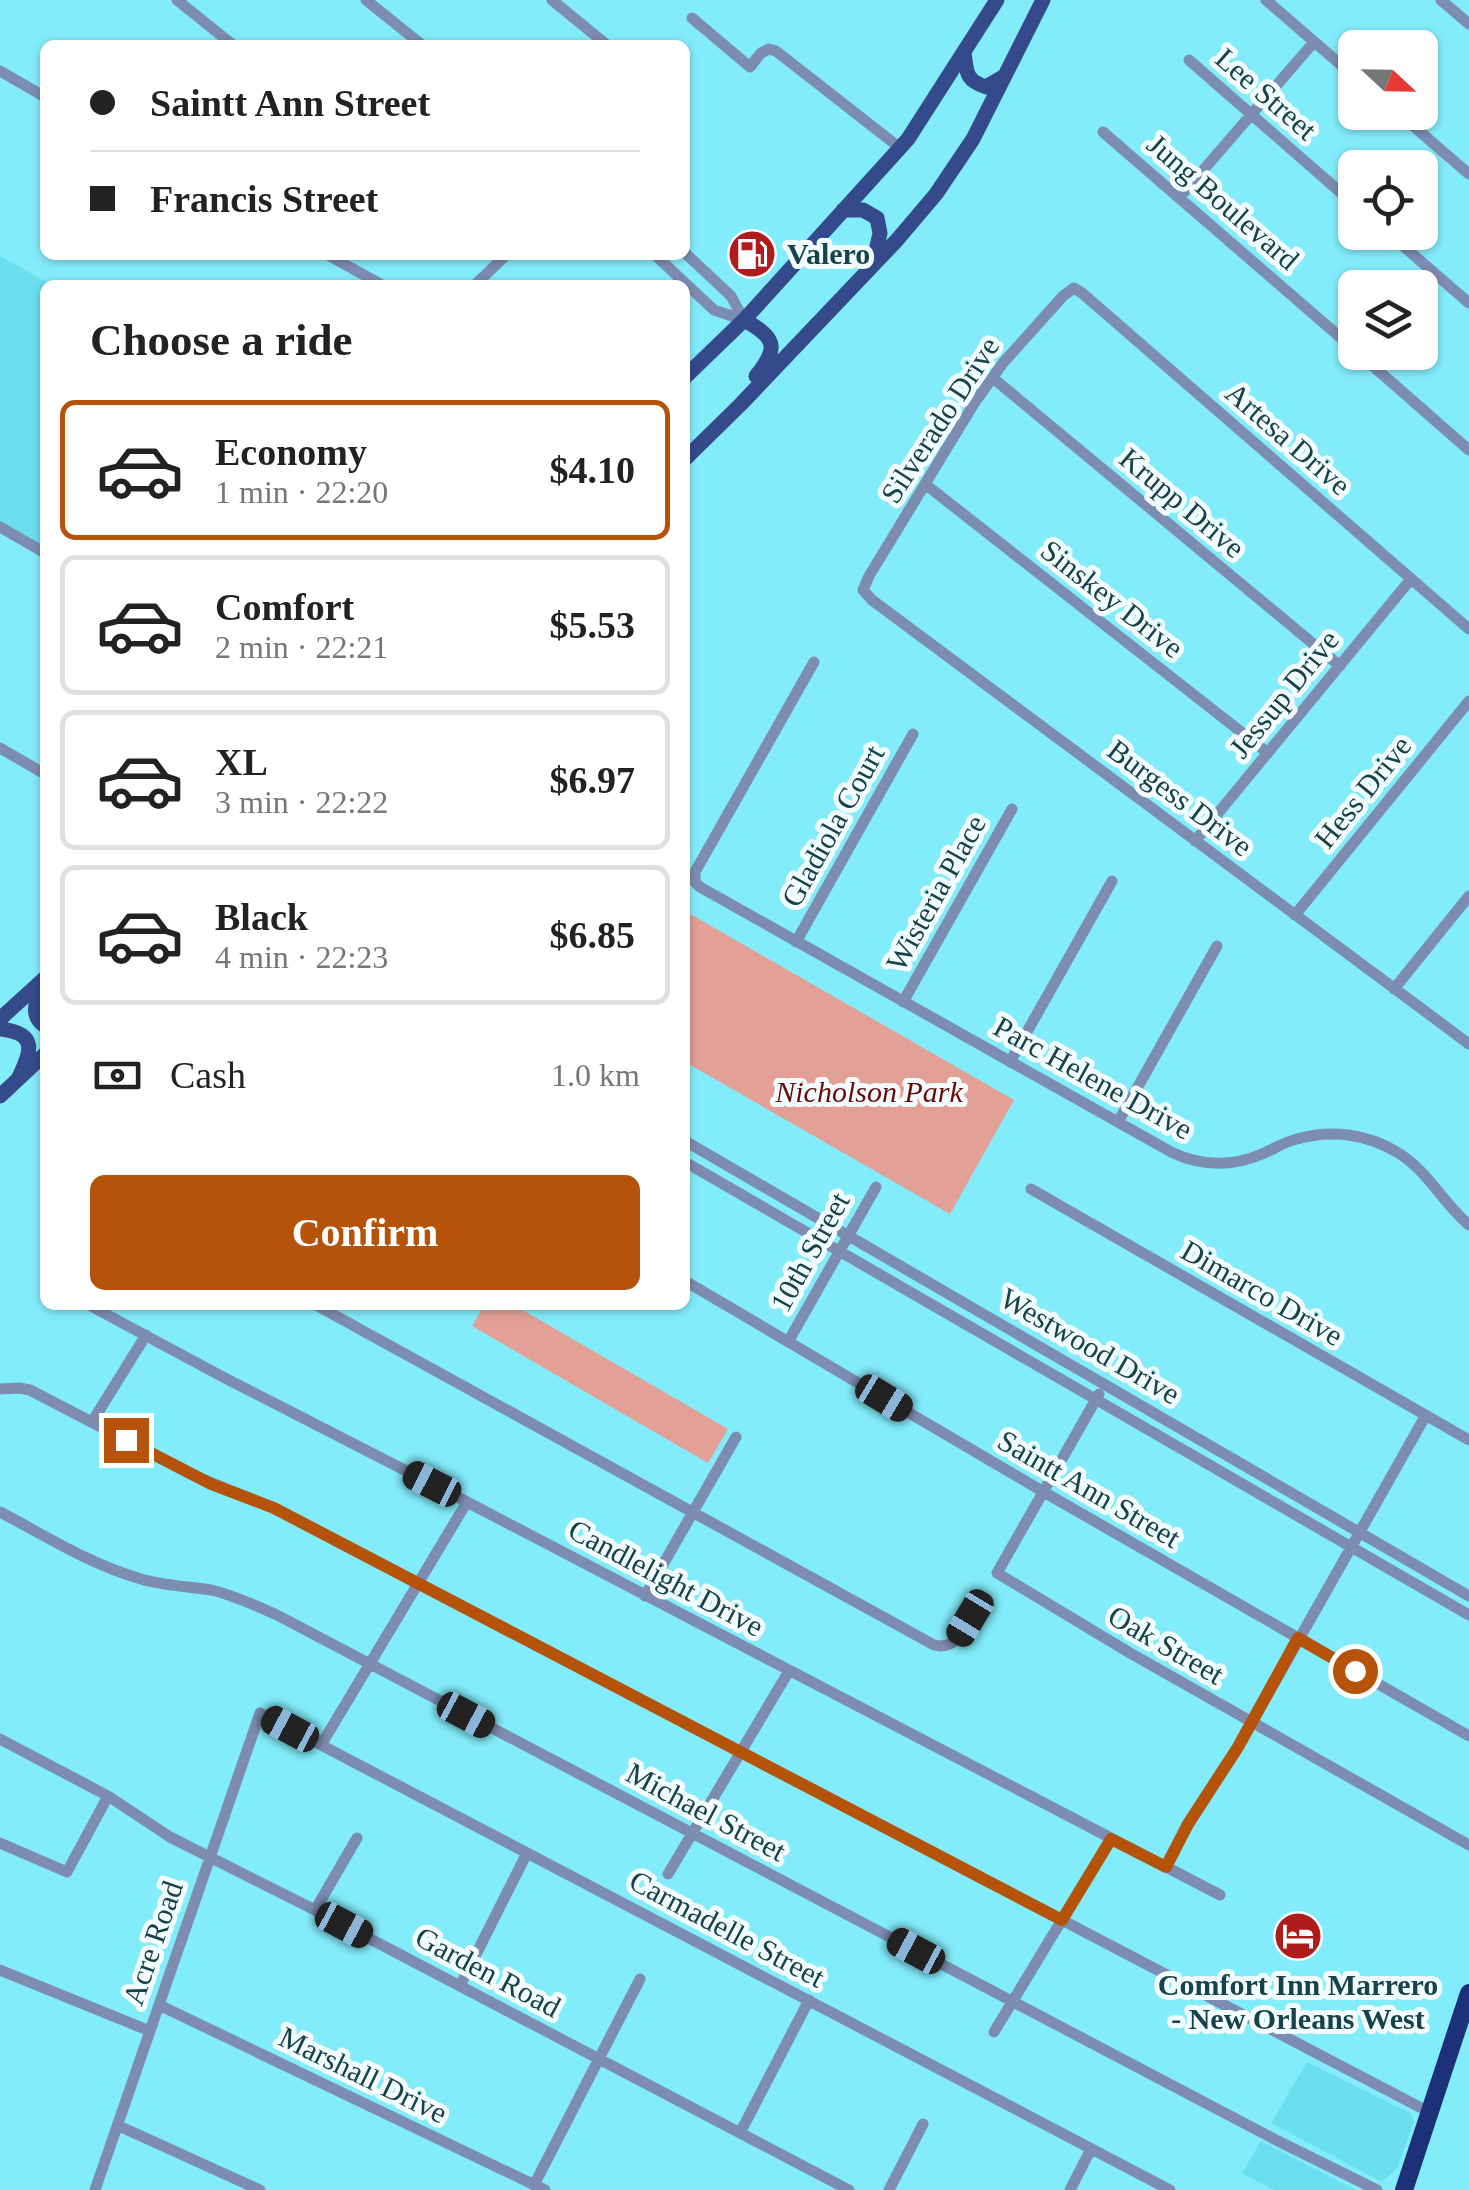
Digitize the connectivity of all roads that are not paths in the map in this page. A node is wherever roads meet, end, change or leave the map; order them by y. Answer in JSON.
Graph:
{"nodes":[{"id":1,"x":177,"y":0,"type":"edge"},
{"id":2,"x":366,"y":0,"type":"edge"},
{"id":3,"x":552,"y":0,"type":"edge"},
{"id":4,"x":997,"y":0,"type":"edge"},
{"id":5,"x":1043,"y":0,"type":"edge"},
{"id":6,"x":1266,"y":0,"type":"edge"},
{"id":7,"x":1441,"y":0,"type":"edge"},
{"id":8,"x":692,"y":18,"type":"dead end"},
{"id":9,"x":1469,"y":24,"type":"edge"},
{"id":10,"x":227,"y":40,"type":"edge"},
{"id":11,"x":416,"y":40,"type":"edge"},
{"id":12,"x":601,"y":40,"type":"edge"},
{"id":13,"x":1314,"y":42,"type":"junction"},
{"id":14,"x":964,"y":53,"type":"junction"},
{"id":15,"x":1189,"y":60,"type":"dead end"},
{"id":16,"x":1338,"y":62,"type":"edge"},
{"id":17,"x":0,"y":72,"type":"edge"},
{"id":18,"x":1005,"y":75,"type":"junction"},
{"id":19,"x":40,"y":93,"type":"edge"},
{"id":20,"x":1251,"y":115,"type":"junction"},
{"id":21,"x":1418,"y":130,"type":"edge"},
{"id":22,"x":1103,"y":132,"type":"dead end"},
{"id":23,"x":900,"y":148,"type":"junction"},
{"id":24,"x":1469,"y":174,"type":"edge"},
{"id":25,"x":1338,"y":190,"type":"edge"},
{"id":26,"x":1180,"y":198,"type":"junction"},
{"id":27,"x":843,"y":210,"type":"junction"},
{"id":28,"x":1408,"y":250,"type":"edge"},
{"id":29,"x":690,"y":259,"type":"edge"},
{"id":30,"x":337,"y":260,"type":"edge"},
{"id":31,"x":501,"y":260,"type":"edge"},
{"id":32,"x":660,"y":260,"type":"edge"},
{"id":33,"x":873,"y":265,"type":"junction"},
{"id":34,"x":373,"y":280,"type":"edge"},
{"id":35,"x":480,"y":280,"type":"edge"},
{"id":36,"x":682,"y":280,"type":"edge"},
{"id":37,"x":690,"y":288,"type":"edge"},
{"id":38,"x":1074,"y":288,"type":"joint"},
{"id":39,"x":1469,"y":304,"type":"edge"},
{"id":40,"x":744,"y":320,"type":"junction"},
{"id":41,"x":1338,"y":335,"type":"edge"},
{"id":42,"x":1378,"y":370,"type":"edge"},
{"id":43,"x":690,"y":371,"type":"edge"},
{"id":44,"x":993,"y":378,"type":"junction"},
{"id":45,"x":713,"y":430,"type":"junction"},
{"id":46,"x":1469,"y":450,"type":"edge"},
{"id":47,"x":690,"y":454,"type":"edge"},
{"id":48,"x":925,"y":484,"type":"junction"},
{"id":49,"x":0,"y":527,"type":"edge"},
{"id":50,"x":40,"y":549,"type":"edge"},
{"id":51,"x":1411,"y":579,"type":"junction"},
{"id":52,"x":863,"y":590,"type":"joint"},
{"id":53,"x":1469,"y":628,"type":"edge"},
{"id":54,"x":814,"y":662,"type":"dead end"},
{"id":55,"x":1340,"y":666,"type":"junction"},
{"id":56,"x":1469,"y":702,"type":"edge"},
{"id":57,"x":913,"y":734,"type":"dead end"},
{"id":58,"x":0,"y":748,"type":"edge"},
{"id":59,"x":1268,"y":754,"type":"junction"},
{"id":60,"x":40,"y":772,"type":"edge"},
{"id":61,"x":1012,"y":809,"type":"dead end"},
{"id":62,"x":1196,"y":841,"type":"junction"},
{"id":63,"x":1112,"y":881,"type":"dead end"},
{"id":64,"x":1469,"y":896,"type":"edge"},
{"id":65,"x":1295,"y":914,"type":"junction"},
{"id":66,"x":796,"y":942,"type":"junction"},
{"id":67,"x":1217,"y":946,"type":"dead end"},
{"id":68,"x":40,"y":984,"type":"edge"},
{"id":69,"x":1394,"y":989,"type":"junction"},
{"id":70,"x":40,"y":993,"type":"edge"},
{"id":71,"x":903,"y":1002,"type":"junction"},
{"id":72,"x":0,"y":1020,"type":"edge"},
{"id":73,"x":40,"y":1023,"type":"edge"},
{"id":74,"x":0,"y":1028,"type":"edge"},
{"id":75,"x":1469,"y":1044,"type":"edge"},
{"id":76,"x":40,"y":1059,"type":"edge"},
{"id":77,"x":1010,"y":1062,"type":"junction"},
{"id":78,"x":18,"y":1079,"type":"junction"},
{"id":79,"x":0,"y":1096,"type":"edge"},
{"id":80,"x":1118,"y":1122,"type":"junction"},
{"id":81,"x":690,"y":1144,"type":"edge"},
{"id":82,"x":690,"y":1165,"type":"edge"},
{"id":83,"x":876,"y":1187,"type":"dead end"},
{"id":84,"x":1030,"y":1189,"type":"dead end"},
{"id":85,"x":1469,"y":1226,"type":"edge"},
{"id":86,"x":850,"y":1236,"type":"junction"},
{"id":87,"x":840,"y":1252,"type":"junction"},
{"id":88,"x":690,"y":1285,"type":"edge"},
{"id":89,"x":98,"y":1310,"type":"edge"},
{"id":90,"x":325,"y":1310,"type":"edge"},
{"id":91,"x":146,"y":1336,"type":"junction"},
{"id":92,"x":788,"y":1342,"type":"junction"},
{"id":93,"x":1104,"y":1384,"type":"junction"},
{"id":94,"x":0,"y":1389,"type":"edge"},
{"id":95,"x":1096,"y":1399,"type":"junction"},
{"id":96,"x":1426,"y":1415,"type":"junction"},
{"id":97,"x":92,"y":1422,"type":"junction"},
{"id":98,"x":736,"y":1437,"type":"dead end"},
{"id":99,"x":1469,"y":1440,"type":"edge"},
{"id":100,"x":1042,"y":1491,"type":"junction"},
{"id":101,"x":466,"y":1502,"type":"junction"},
{"id":102,"x":692,"y":1511,"type":"junction"},
{"id":103,"x":0,"y":1512,"type":"edge"},
{"id":104,"x":1359,"y":1531,"type":"junction"},
{"id":105,"x":1350,"y":1547,"type":"junction"},
{"id":106,"x":418,"y":1584,"type":"junction"},
{"id":107,"x":645,"y":1596,"type":"junction"},
{"id":108,"x":1469,"y":1596,"type":"edge"},
{"id":109,"x":1469,"y":1616,"type":"edge"},
{"id":110,"x":970,"y":1618,"type":"dead end"},
{"id":111,"x":1298,"y":1638,"type":"junction"},
{"id":112,"x":369,"y":1664,"type":"junction"},
{"id":113,"x":789,"y":1670,"type":"junction"},
{"id":114,"x":260,"y":1713,"type":"joint"},
{"id":115,"x":1252,"y":1722,"type":"junction"},
{"id":116,"x":1469,"y":1736,"type":"edge"},
{"id":117,"x":0,"y":1739,"type":"edge"},
{"id":118,"x":321,"y":1744,"type":"junction"},
{"id":119,"x":740,"y":1752,"type":"junction"},
{"id":120,"x":108,"y":1796,"type":"junction"},
{"id":121,"x":692,"y":1833,"type":"junction"},
{"id":122,"x":357,"y":1838,"type":"dead end"},
{"id":123,"x":1111,"y":1839,"type":"junction"},
{"id":124,"x":0,"y":1844,"type":"edge"},
{"id":125,"x":1469,"y":1845,"type":"edge"},
{"id":126,"x":527,"y":1852,"type":"junction"},
{"id":127,"x":210,"y":1856,"type":"junction"},
{"id":128,"x":1166,"y":1867,"type":"junction"},
{"id":129,"x":668,"y":1874,"type":"dead end"},
{"id":130,"x":1220,"y":1895,"type":"dead end"},
{"id":131,"x":315,"y":1910,"type":"junction"},
{"id":132,"x":1062,"y":1920,"type":"junction"},
{"id":133,"x":0,"y":1970,"type":"edge"},
{"id":134,"x":640,"y":1978,"type":"dead end"},
{"id":135,"x":460,"y":1986,"type":"junction"},
{"id":136,"x":1469,"y":1993,"type":"edge"},
{"id":137,"x":809,"y":2000,"type":"junction"},
{"id":138,"x":1013,"y":2001,"type":"junction"},
{"id":139,"x":158,"y":2006,"type":"junction"},
{"id":140,"x":150,"y":2032,"type":"junction"},
{"id":141,"x":994,"y":2032,"type":"dead end"},
{"id":142,"x":598,"y":2058,"type":"junction"},
{"id":143,"x":1429,"y":2112,"type":"junction"},
{"id":144,"x":923,"y":2124,"type":"dead end"},
{"id":145,"x":118,"y":2126,"type":"junction"},
{"id":146,"x":740,"y":2132,"type":"junction"},
{"id":147,"x":1091,"y":2149,"type":"junction"},
{"id":148,"x":540,"y":2187,"type":"edge"},
{"id":149,"x":96,"y":2190,"type":"edge"},
{"id":150,"x":260,"y":2190,"type":"edge"},
{"id":151,"x":850,"y":2190,"type":"edge"},
{"id":152,"x":889,"y":2190,"type":"edge"},
{"id":153,"x":1070,"y":2190,"type":"edge"},
{"id":154,"x":1170,"y":2190,"type":"edge"},
{"id":155,"x":1377,"y":2190,"type":"edge"},
{"id":156,"x":1404,"y":2190,"type":"edge"}],
"edges":[{"from":1,"to":10,"type":"street"},
{"from":2,"to":11,"type":"street"},
{"from":3,"to":12,"type":"street"},
{"from":4,"to":14,"type":"main road"},
{"from":5,"to":18,"type":"main road"},
{"from":6,"to":13,"type":"street"},
{"from":7,"to":9,"type":"street"},
{"from":8,"to":23,"type":"street"},
{"from":13,"to":16,"type":"street"},
{"from":13,"to":20,"type":"street"},
{"from":14,"to":18,"type":"main road"},
{"from":14,"to":23,"type":"main road"},
{"from":15,"to":20,"type":"street","name":"Lee Street"},
{"from":17,"to":19,"type":"street"},
{"from":18,"to":33,"type":"main road"},
{"from":20,"to":25,"type":"street","name":"Lee Street"},
{"from":20,"to":26,"type":"street"},
{"from":21,"to":24,"type":"street"},
{"from":22,"to":26,"type":"street","name":"Jung Boulevard"},
{"from":23,"to":27,"type":"main road"},
{"from":26,"to":41,"type":"street","name":"Jung Boulevard"},
{"from":27,"to":33,"type":"main road"},
{"from":27,"to":40,"type":"main road"},
{"from":28,"to":39,"type":"street"},
{"from":29,"to":40,"type":"street"},
{"from":30,"to":34,"type":"street"},
{"from":31,"to":35,"type":"street"},
{"from":32,"to":36,"type":"street"},
{"from":33,"to":45,"type":"main road"},
{"from":37,"to":40,"type":"street"},
{"from":38,"to":44,"type":"street","name":"Silverado Drive"},
{"from":38,"to":51,"type":"street","name":"Artesa Drive"},
{"from":40,"to":43,"type":"main road"},
{"from":40,"to":45,"type":"main road"},
{"from":42,"to":46,"type":"street","name":"Jung Boulevard"},
{"from":44,"to":48,"type":"street","name":"Silverado Drive"},
{"from":44,"to":55,"type":"street","name":"Krupp Drive"},
{"from":45,"to":47,"type":"main road"},
{"from":48,"to":52,"type":"street","name":"Silverado Drive"},
{"from":48,"to":59,"type":"street","name":"Sinskey Drive"},
{"from":49,"to":50,"type":"street"},
{"from":51,"to":53,"type":"street","name":"Artesa Drive"},
{"from":51,"to":55,"type":"street","name":"Jessup Drive"},
{"from":52,"to":62,"type":"street","name":"Burgess Drive"},
{"from":54,"to":66,"type":"street","name":"Parc Helene Drive"},
{"from":55,"to":59,"type":"street","name":"Jessup Drive"},
{"from":56,"to":65,"type":"street","name":"Hess Drive"},
{"from":57,"to":66,"type":"street","name":"Gladiola Court"},
{"from":58,"to":60,"type":"street"},
{"from":59,"to":62,"type":"street","name":"Jessup Drive"},
{"from":61,"to":71,"type":"street","name":"Wisteria Place"},
{"from":62,"to":65,"type":"street","name":"Burgess Drive"},
{"from":63,"to":77,"type":"street"},
{"from":64,"to":69,"type":"street"},
{"from":65,"to":69,"type":"street","name":"Burgess Drive"},
{"from":66,"to":71,"type":"street","name":"Parc Helene Drive"},
{"from":67,"to":80,"type":"street"},
{"from":68,"to":72,"type":"main road"},
{"from":69,"to":75,"type":"street","name":"Burgess Drive"},
{"from":70,"to":73,"type":"main road"},
{"from":71,"to":77,"type":"street","name":"Parc Helene Drive"},
{"from":74,"to":78,"type":"main road"},
{"from":76,"to":78,"type":"main road"},
{"from":77,"to":80,"type":"street","name":"Parc Helene Drive"},
{"from":78,"to":79,"type":"main road"},
{"from":80,"to":85,"type":"street","name":"Parc Helene Drive"},
{"from":81,"to":86,"type":"street","name":"Westwood Drive"},
{"from":82,"to":87,"type":"street","name":"Westwood Drive"},
{"from":83,"to":86,"type":"street","name":"10th Street"},
{"from":84,"to":96,"type":"street","name":"Dimarco Drive"},
{"from":86,"to":87,"type":"street","name":"10th Street"},
{"from":86,"to":93,"type":"street","name":"Westwood Drive"},
{"from":87,"to":92,"type":"street","name":"10th Street"},
{"from":87,"to":95,"type":"street","name":"Westwood Drive"},
{"from":88,"to":92,"type":"street","name":"Saintt Ann Street"},
{"from":89,"to":91,"type":"street","name":"Candlelight Drive"},
{"from":90,"to":102,"type":"street"},
{"from":91,"to":97,"type":"street"},
{"from":91,"to":101,"type":"street","name":"Candlelight Drive"},
{"from":92,"to":100,"type":"street","name":"Saintt Ann Street"},
{"from":93,"to":95,"type":"street"},
{"from":93,"to":104,"type":"street","name":"Westwood Drive"},
{"from":94,"to":97,"type":"street"},
{"from":95,"to":100,"type":"street"},
{"from":95,"to":105,"type":"street","name":"Westwood Drive"},
{"from":96,"to":99,"type":"street","name":"Dimarco Drive"},
{"from":96,"to":104,"type":"street"},
{"from":97,"to":106,"type":"street"},
{"from":98,"to":102,"type":"street"},
{"from":100,"to":111,"type":"street","name":"Saintt Ann Street"},
{"from":100,"to":115,"type":"street","name":"Oak Street"},
{"from":101,"to":106,"type":"street"},
{"from":101,"to":107,"type":"street","name":"Candlelight Drive"},
{"from":102,"to":107,"type":"street"},
{"from":102,"to":110,"type":"street"},
{"from":103,"to":112,"type":"street","name":"Michael Street"},
{"from":104,"to":105,"type":"street"},
{"from":104,"to":108,"type":"street","name":"Westwood Drive"},
{"from":105,"to":109,"type":"street","name":"Westwood Drive"},
{"from":105,"to":111,"type":"street"},
{"from":106,"to":112,"type":"street"},
{"from":106,"to":119,"type":"street"},
{"from":107,"to":113,"type":"street","name":"Candlelight Drive"},
{"from":111,"to":115,"type":"street"},
{"from":111,"to":116,"type":"street","name":"Saintt Ann Street"},
{"from":112,"to":118,"type":"street"},
{"from":112,"to":121,"type":"street","name":"Michael Street"},
{"from":113,"to":119,"type":"street"},
{"from":113,"to":123,"type":"street","name":"Candlelight Drive"},
{"from":114,"to":118,"type":"street","name":"Carmadelle Street"},
{"from":114,"to":127,"type":"street","name":"Acre Road"},
{"from":115,"to":125,"type":"street","name":"Oak Street"},
{"from":115,"to":128,"type":"street"},
{"from":117,"to":120,"type":"street","name":"Garden Road"},
{"from":118,"to":126,"type":"street","name":"Carmadelle Street"},
{"from":119,"to":121,"type":"street"},
{"from":119,"to":132,"type":"street"},
{"from":120,"to":124,"type":"street"},
{"from":120,"to":127,"type":"street","name":"Garden Road"},
{"from":121,"to":129,"type":"street"},
{"from":121,"to":138,"type":"street","name":"Michael Street"},
{"from":122,"to":131,"type":"street"},
{"from":123,"to":128,"type":"street","name":"Candlelight Drive"},
{"from":123,"to":132,"type":"street"},
{"from":126,"to":135,"type":"street"},
{"from":126,"to":137,"type":"street","name":"Carmadelle Street"},
{"from":127,"to":131,"type":"street","name":"Garden Road"},
{"from":127,"to":139,"type":"street","name":"Acre Road"},
{"from":128,"to":130,"type":"street","name":"Candlelight Drive"},
{"from":131,"to":135,"type":"street","name":"Garden Road"},
{"from":132,"to":138,"type":"street"},
{"from":132,"to":143,"type":"street"},
{"from":133,"to":140,"type":"street"},
{"from":134,"to":142,"type":"street"},
{"from":135,"to":142,"type":"street","name":"Garden Road"},
{"from":136,"to":143,"type":"highway"},
{"from":137,"to":146,"type":"street"},
{"from":137,"to":147,"type":"street","name":"Carmadelle Street"},
{"from":138,"to":141,"type":"street"},
{"from":138,"to":155,"type":"street","name":"Michael Street"},
{"from":139,"to":140,"type":"street","name":"Acre Road"},
{"from":139,"to":148,"type":"street","name":"Marshall Drive"},
{"from":140,"to":145,"type":"street","name":"Acre Road"},
{"from":142,"to":146,"type":"street","name":"Garden Road"},
{"from":142,"to":148,"type":"street"},
{"from":143,"to":156,"type":"highway"},
{"from":144,"to":152,"type":"street"},
{"from":145,"to":149,"type":"street","name":"Acre Road"},
{"from":145,"to":150,"type":"street"},
{"from":146,"to":151,"type":"street","name":"Garden Road"},
{"from":147,"to":153,"type":"street"},
{"from":147,"to":154,"type":"street","name":"Carmadelle Street"}]}
